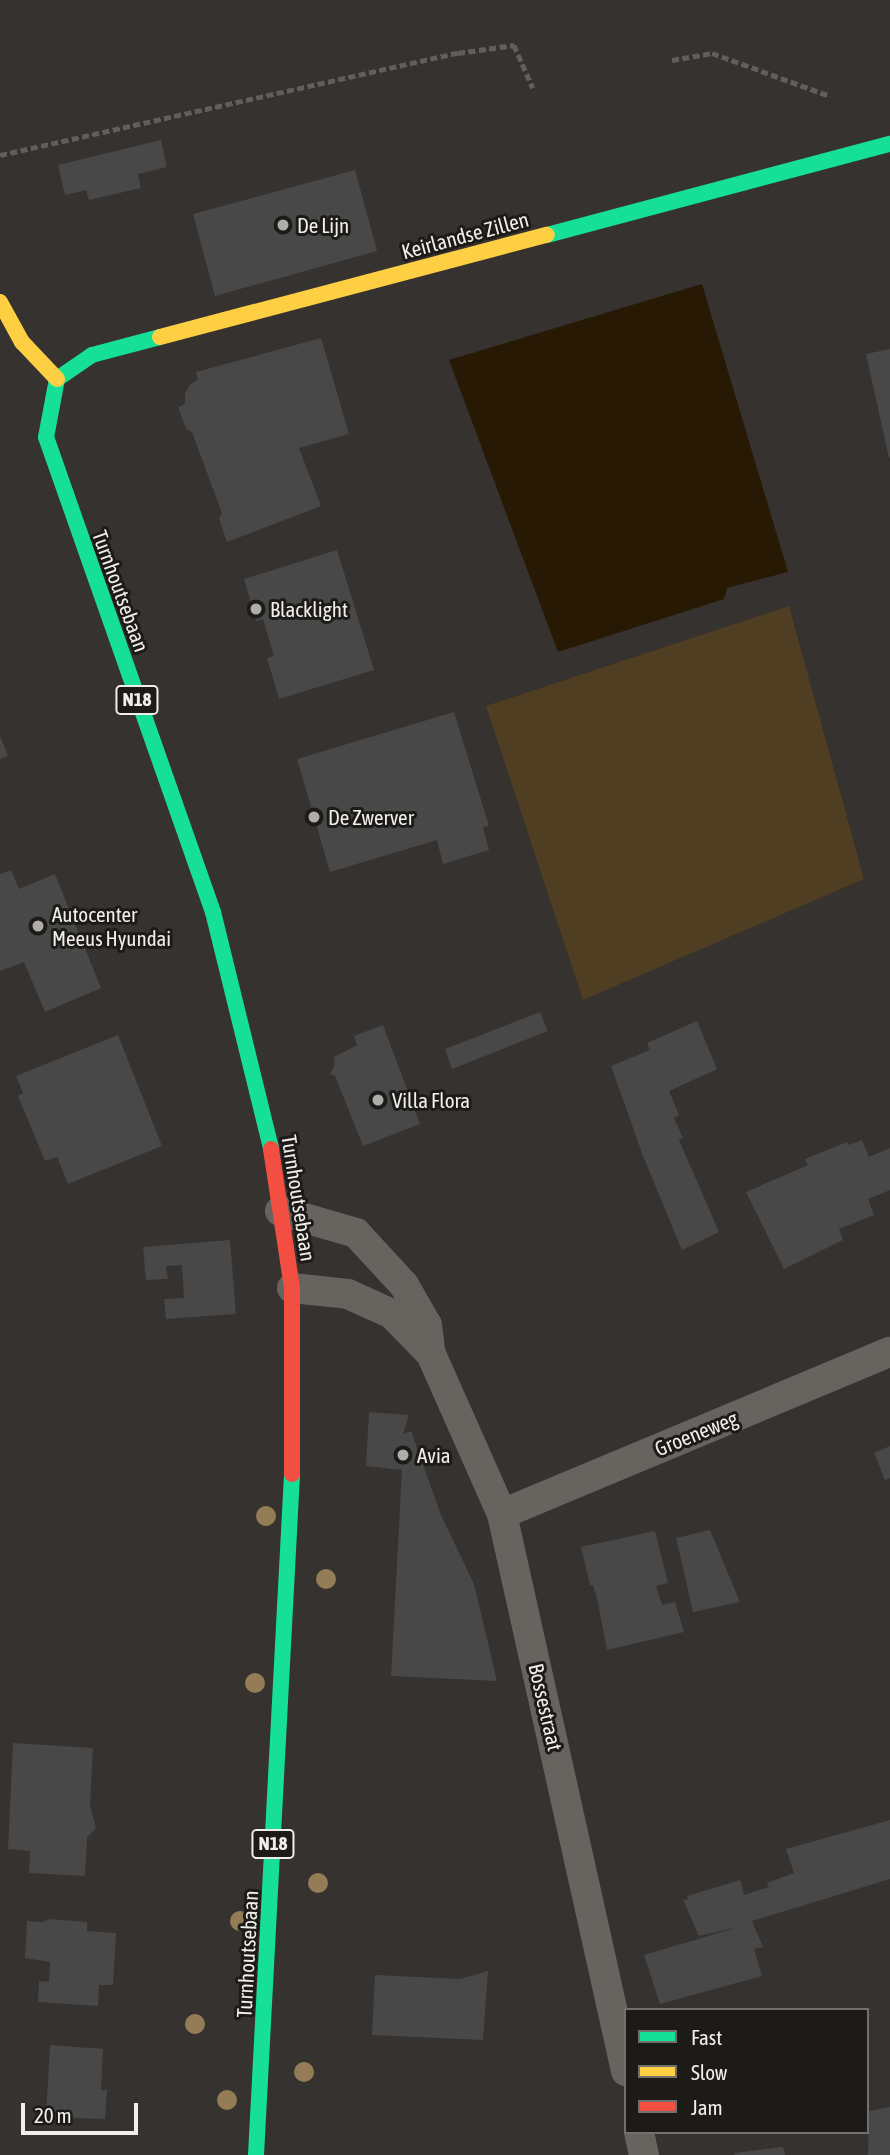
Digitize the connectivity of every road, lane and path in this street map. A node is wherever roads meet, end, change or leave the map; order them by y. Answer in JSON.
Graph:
{"nodes":[{"id":1,"x":672,"y":60,"type":"dead end"},
{"id":2,"x":533,"y":88,"type":"dead end"},
{"id":3,"x":830,"y":96,"type":"dead end"},
{"id":4,"x":890,"y":144,"type":"edge"},
{"id":5,"x":0,"y":155,"type":"edge"},
{"id":6,"x":0,"y":302,"type":"edge"},
{"id":7,"x":57,"y":379,"type":"junction"},
{"id":8,"x":280,"y":1211,"type":"junction"},
{"id":9,"x":292,"y":1289,"type":"junction"},
{"id":10,"x":890,"y":1353,"type":"edge"},
{"id":11,"x":431,"y":1354,"type":"junction"},
{"id":12,"x":502,"y":1514,"type":"junction"},
{"id":13,"x":624,"y":2062,"type":"edge"},
{"id":14,"x":639,"y":2134,"type":"edge"},
{"id":15,"x":256,"y":2155,"type":"edge"},
{"id":16,"x":644,"y":2155,"type":"edge"}],
"edges":[{"from":1,"to":3,"type":"path"},
{"from":2,"to":5,"type":"path"},
{"from":4,"to":7,"type":"main road","name":"Keirlandse Zillen"},
{"from":6,"to":7,"type":"main road"},
{"from":7,"to":8,"type":"main road","name":"Turnhoutsebaan","number":"N18"},
{"from":8,"to":9,"type":"main road","name":"Turnhoutsebaan","number":"N18"},
{"from":8,"to":11,"type":"street","name":"Bossestraat"},
{"from":9,"to":11,"type":"street","name":"Bossestraat"},
{"from":9,"to":15,"type":"main road","name":"Turnhoutsebaan","number":"N18"},
{"from":10,"to":12,"type":"street","name":"Groeneweg"},
{"from":11,"to":12,"type":"street","name":"Bossestraat"},
{"from":12,"to":13,"type":"street","name":"Bossestraat"},
{"from":14,"to":16,"type":"street"}]}
